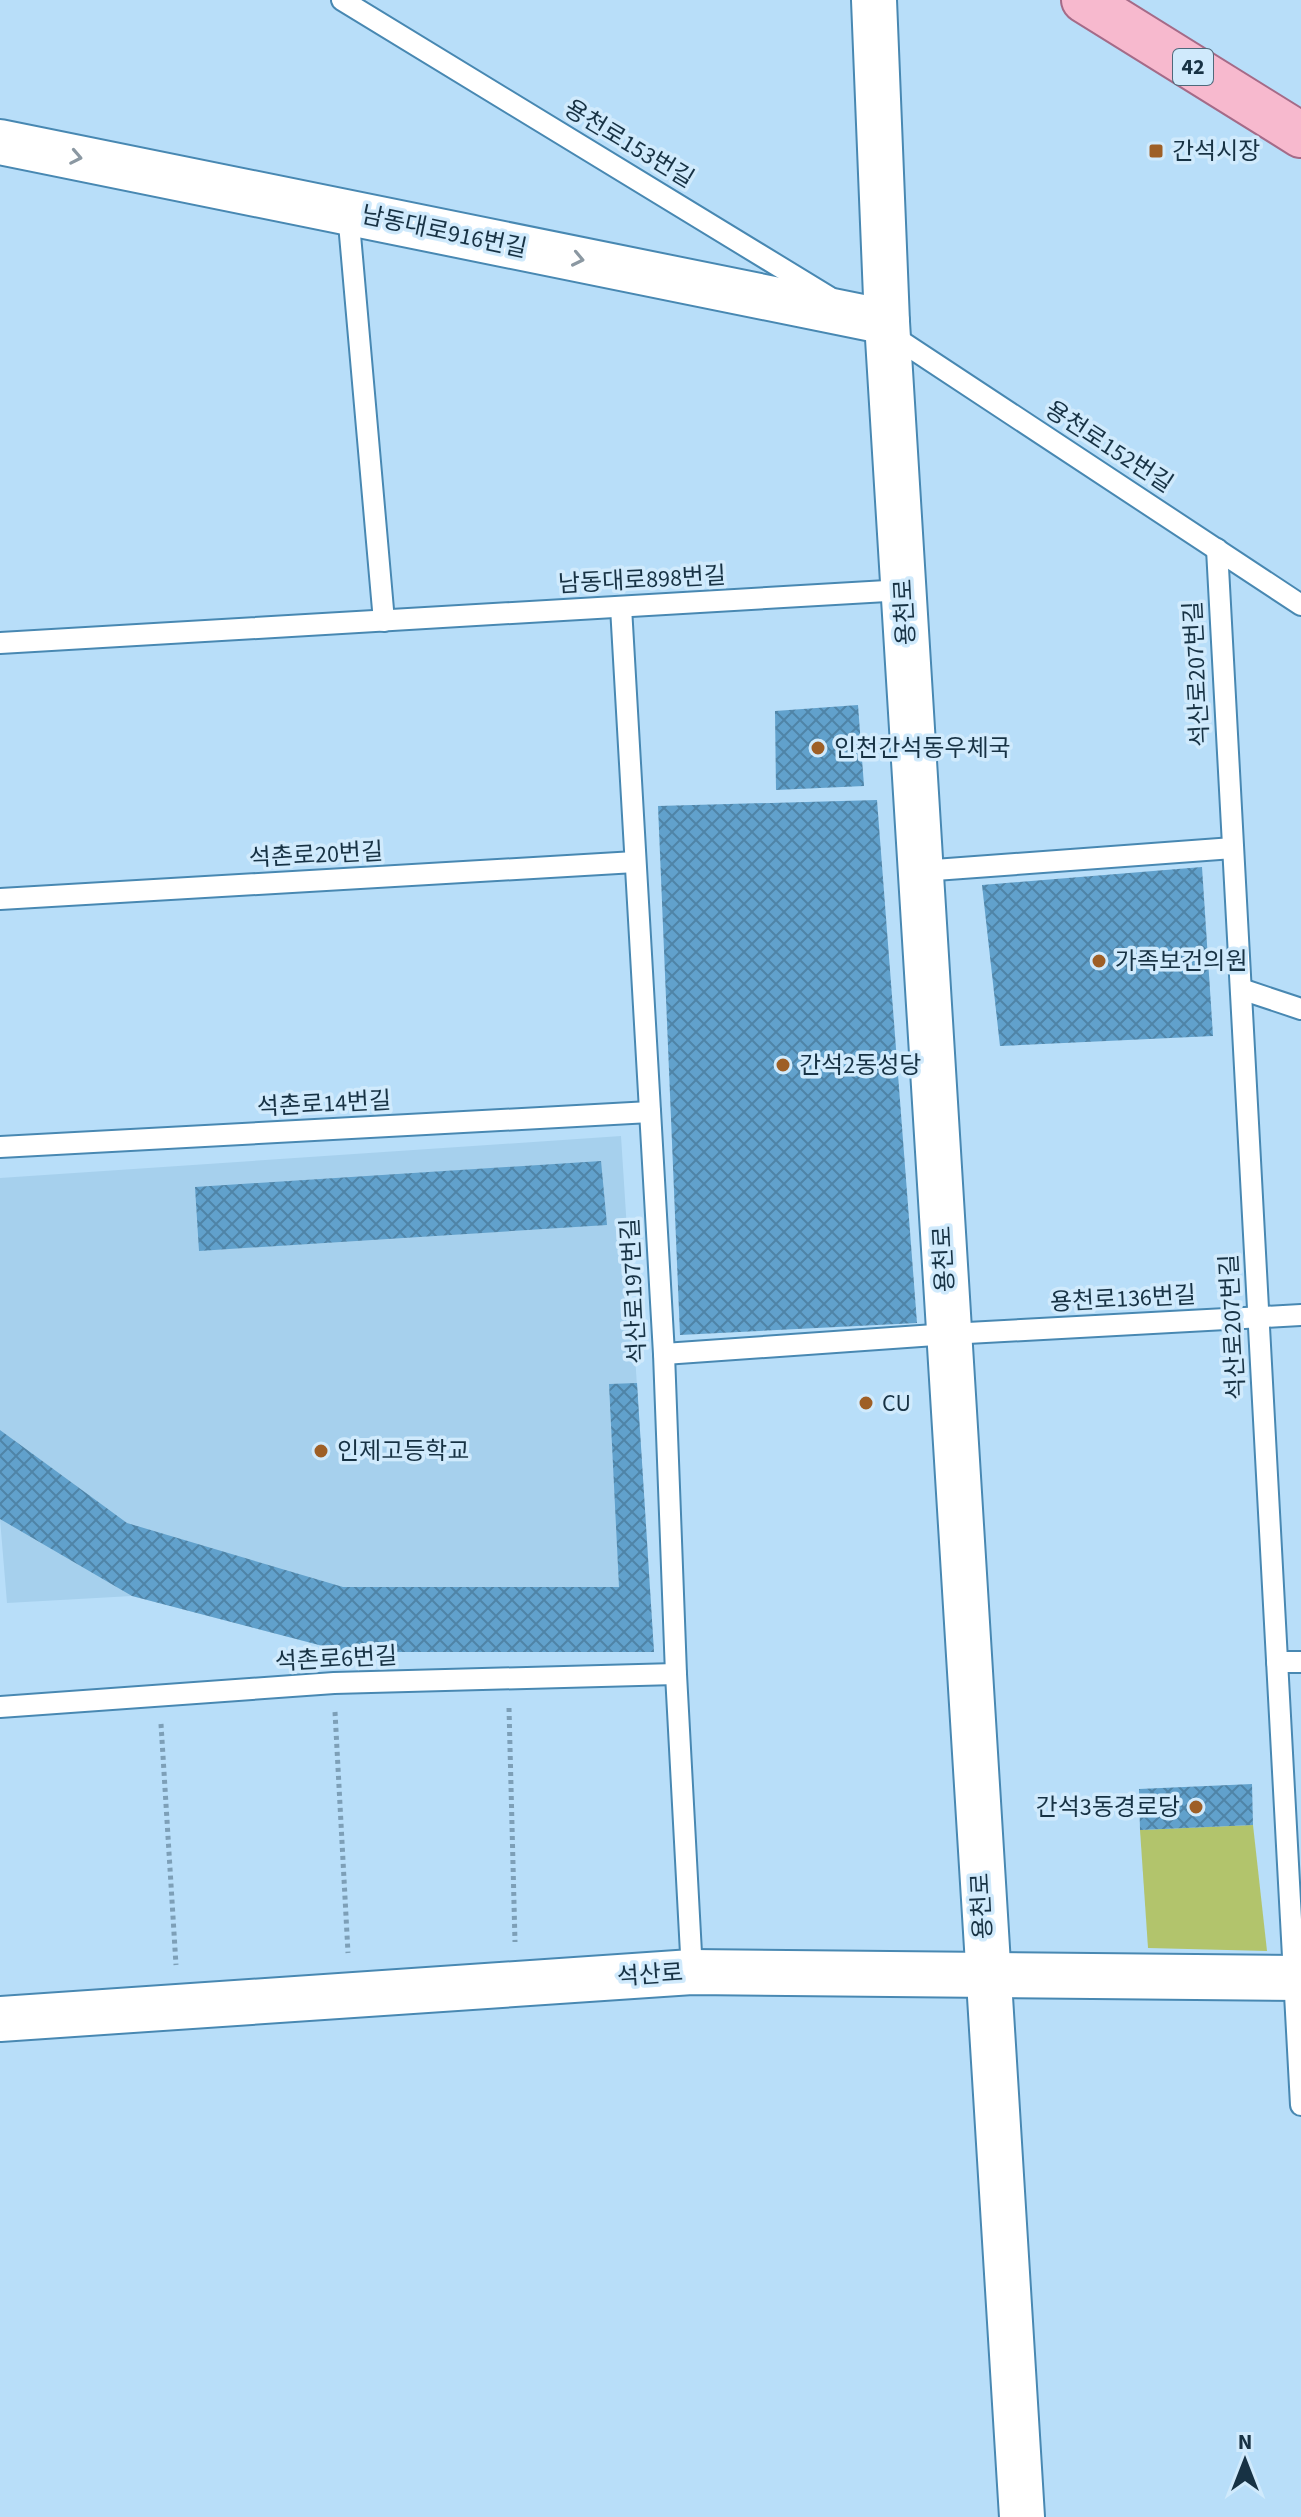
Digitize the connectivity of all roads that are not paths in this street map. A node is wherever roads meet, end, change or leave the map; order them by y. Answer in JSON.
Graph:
{"nodes":[{"id":1,"x":342,"y":0,"type":"edge"},
{"id":2,"x":874,"y":0,"type":"edge"},
{"id":3,"x":1084,"y":0,"type":"edge"},
{"id":4,"x":1301,"y":135,"type":"edge"},
{"id":5,"x":0,"y":142,"type":"edge"},
{"id":6,"x":348,"y":212,"type":"junction"},
{"id":7,"x":879,"y":324,"type":"junction"},
{"id":8,"x":1217,"y":549,"type":"junction"},
{"id":9,"x":904,"y":590,"type":"junction"},
{"id":10,"x":1301,"y":605,"type":"edge"},
{"id":11,"x":621,"y":607,"type":"junction"},
{"id":12,"x":384,"y":621,"type":"junction"},
{"id":13,"x":0,"y":643,"type":"edge"},
{"id":14,"x":1233,"y":848,"type":"junction"},
{"id":15,"x":635,"y":862,"type":"junction"},
{"id":16,"x":921,"y":871,"type":"junction"},
{"id":17,"x":0,"y":899,"type":"edge"},
{"id":18,"x":1241,"y":989,"type":"junction"},
{"id":19,"x":1301,"y":1009,"type":"edge"},
{"id":20,"x":650,"y":1112,"type":"junction"},
{"id":21,"x":0,"y":1147,"type":"edge"},
{"id":22,"x":1301,"y":1315,"type":"edge"},
{"id":23,"x":1258,"y":1318,"type":"junction"},
{"id":24,"x":949,"y":1334,"type":"junction"},
{"id":25,"x":664,"y":1354,"type":"junction"},
{"id":26,"x":1277,"y":1662,"type":"junction"},
{"id":27,"x":1301,"y":1662,"type":"edge"},
{"id":28,"x":676,"y":1674,"type":"junction"},
{"id":29,"x":0,"y":1707,"type":"edge"},
{"id":30,"x":692,"y":1972,"type":"junction"},
{"id":31,"x":987,"y":1974,"type":"junction"},
{"id":32,"x":1298,"y":1978,"type":"edge"},
{"id":33,"x":0,"y":2019,"type":"edge"},
{"id":34,"x":1301,"y":2105,"type":"edge"},
{"id":35,"x":1022,"y":2517,"type":"edge"}],
"edges":[{"from":1,"to":7,"type":"lane","name":"용천로153번길"},
{"from":2,"to":7,"type":"street","name":"용천로"},
{"from":3,"to":4,"type":"main road","number":"42"},
{"from":5,"to":6,"type":"street","name":"남동대로916번길","one_way":true},
{"from":6,"to":7,"type":"street","name":"남동대로916번길","one_way":true},
{"from":6,"to":12,"type":"lane"},
{"from":7,"to":8,"type":"lane","name":"용천로152번길"},
{"from":7,"to":9,"type":"street","name":"용천로"},
{"from":8,"to":10,"type":"lane","name":"용천로152번길"},
{"from":8,"to":14,"type":"lane","name":"석산로207번길"},
{"from":9,"to":11,"type":"lane","name":"남동대로898번길"},
{"from":9,"to":16,"type":"street","name":"용천로"},
{"from":11,"to":12,"type":"lane","name":"남동대로898번길"},
{"from":11,"to":15,"type":"lane","name":"석산로197번길"},
{"from":12,"to":13,"type":"lane","name":"남동대로898번길"},
{"from":14,"to":16,"type":"lane"},
{"from":14,"to":18,"type":"lane","name":"석산로207번길"},
{"from":15,"to":17,"type":"lane","name":"석촌로20번길"},
{"from":15,"to":20,"type":"lane","name":"석산로197번길"},
{"from":16,"to":24,"type":"street","name":"용천로"},
{"from":18,"to":19,"type":"lane"},
{"from":18,"to":23,"type":"lane","name":"석산로207번길"},
{"from":20,"to":21,"type":"lane","name":"석촌로14번길"},
{"from":20,"to":25,"type":"lane","name":"석산로197번길"},
{"from":22,"to":23,"type":"lane","name":"용천로136번길"},
{"from":23,"to":24,"type":"lane","name":"용천로136번길"},
{"from":23,"to":26,"type":"lane","name":"석산로207번길"},
{"from":24,"to":25,"type":"lane","name":"용천로136번길"},
{"from":24,"to":31,"type":"street","name":"용천로"},
{"from":25,"to":28,"type":"lane","name":"석산로197번길"},
{"from":26,"to":27,"type":"lane"},
{"from":26,"to":32,"type":"lane","name":"석산로207번길"},
{"from":28,"to":29,"type":"lane","name":"석촌로6번길"},
{"from":28,"to":30,"type":"lane","name":"석산로197번길"},
{"from":30,"to":31,"type":"street","name":"석산로"},
{"from":30,"to":33,"type":"street","name":"석산로"},
{"from":31,"to":32,"type":"street","name":"석산로"},
{"from":31,"to":35,"type":"street","name":"용천로"},
{"from":32,"to":34,"type":"lane","name":"석산로207번길"}]}
